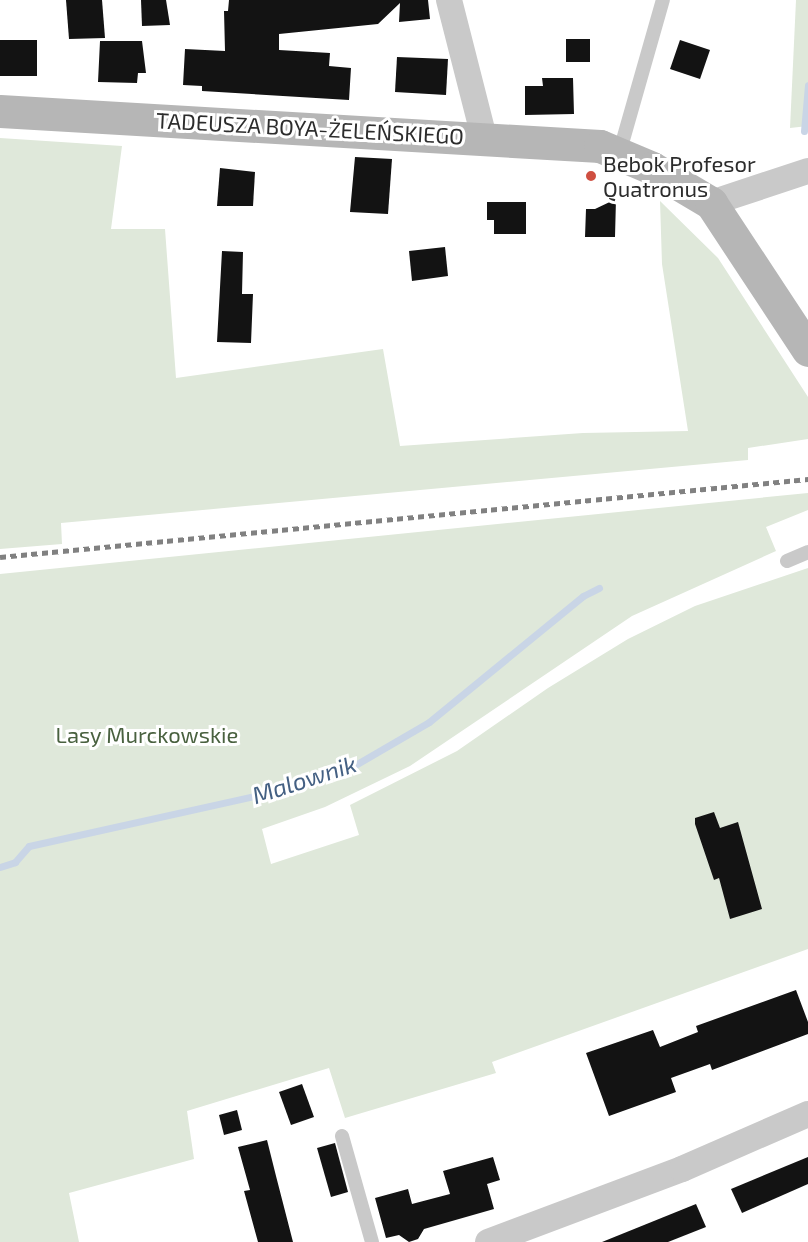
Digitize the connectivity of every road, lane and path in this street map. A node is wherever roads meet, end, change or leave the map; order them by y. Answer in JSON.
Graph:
{"nodes":[{"id":1,"x":449,"y":0,"type":"edge"},
{"id":2,"x":663,"y":0,"type":"edge"},
{"id":3,"x":0,"y":111,"type":"edge"},
{"id":4,"x":484,"y":136,"type":"junction"},
{"id":5,"x":619,"y":154,"type":"junction"},
{"id":6,"x":808,"y":171,"type":"edge"},
{"id":7,"x":711,"y":203,"type":"junction"},
{"id":8,"x":808,"y":350,"type":"edge"},
{"id":9,"x":808,"y":552,"type":"edge"},
{"id":10,"x":787,"y":561,"type":"dead end"},
{"id":11,"x":808,"y":1114,"type":"edge"},
{"id":12,"x":342,"y":1136,"type":"dead end"},
{"id":13,"x":372,"y":1242,"type":"edge"},
{"id":14,"x":488,"y":1242,"type":"edge"}],
"edges":[{"from":1,"to":4,"type":"street"},
{"from":2,"to":5,"type":"lane"},
{"from":3,"to":4,"type":"street","name":"TADEUSZA BOYA-ŻELEŃSKIEGO"},
{"from":4,"to":5,"type":"street","name":"TADEUSZA BOYA-ŻELEŃSKIEGO"},
{"from":5,"to":7,"type":"street","name":"TADEUSZA BOYA-ŻELEŃSKIEGO"},
{"from":6,"to":7,"type":"street"},
{"from":7,"to":8,"type":"street","name":"TADEUSZA BOYA-ŻELEŃSKIEGO"},
{"from":9,"to":10,"type":"lane"},
{"from":11,"to":14,"type":"street"},
{"from":12,"to":13,"type":"lane"}]}
